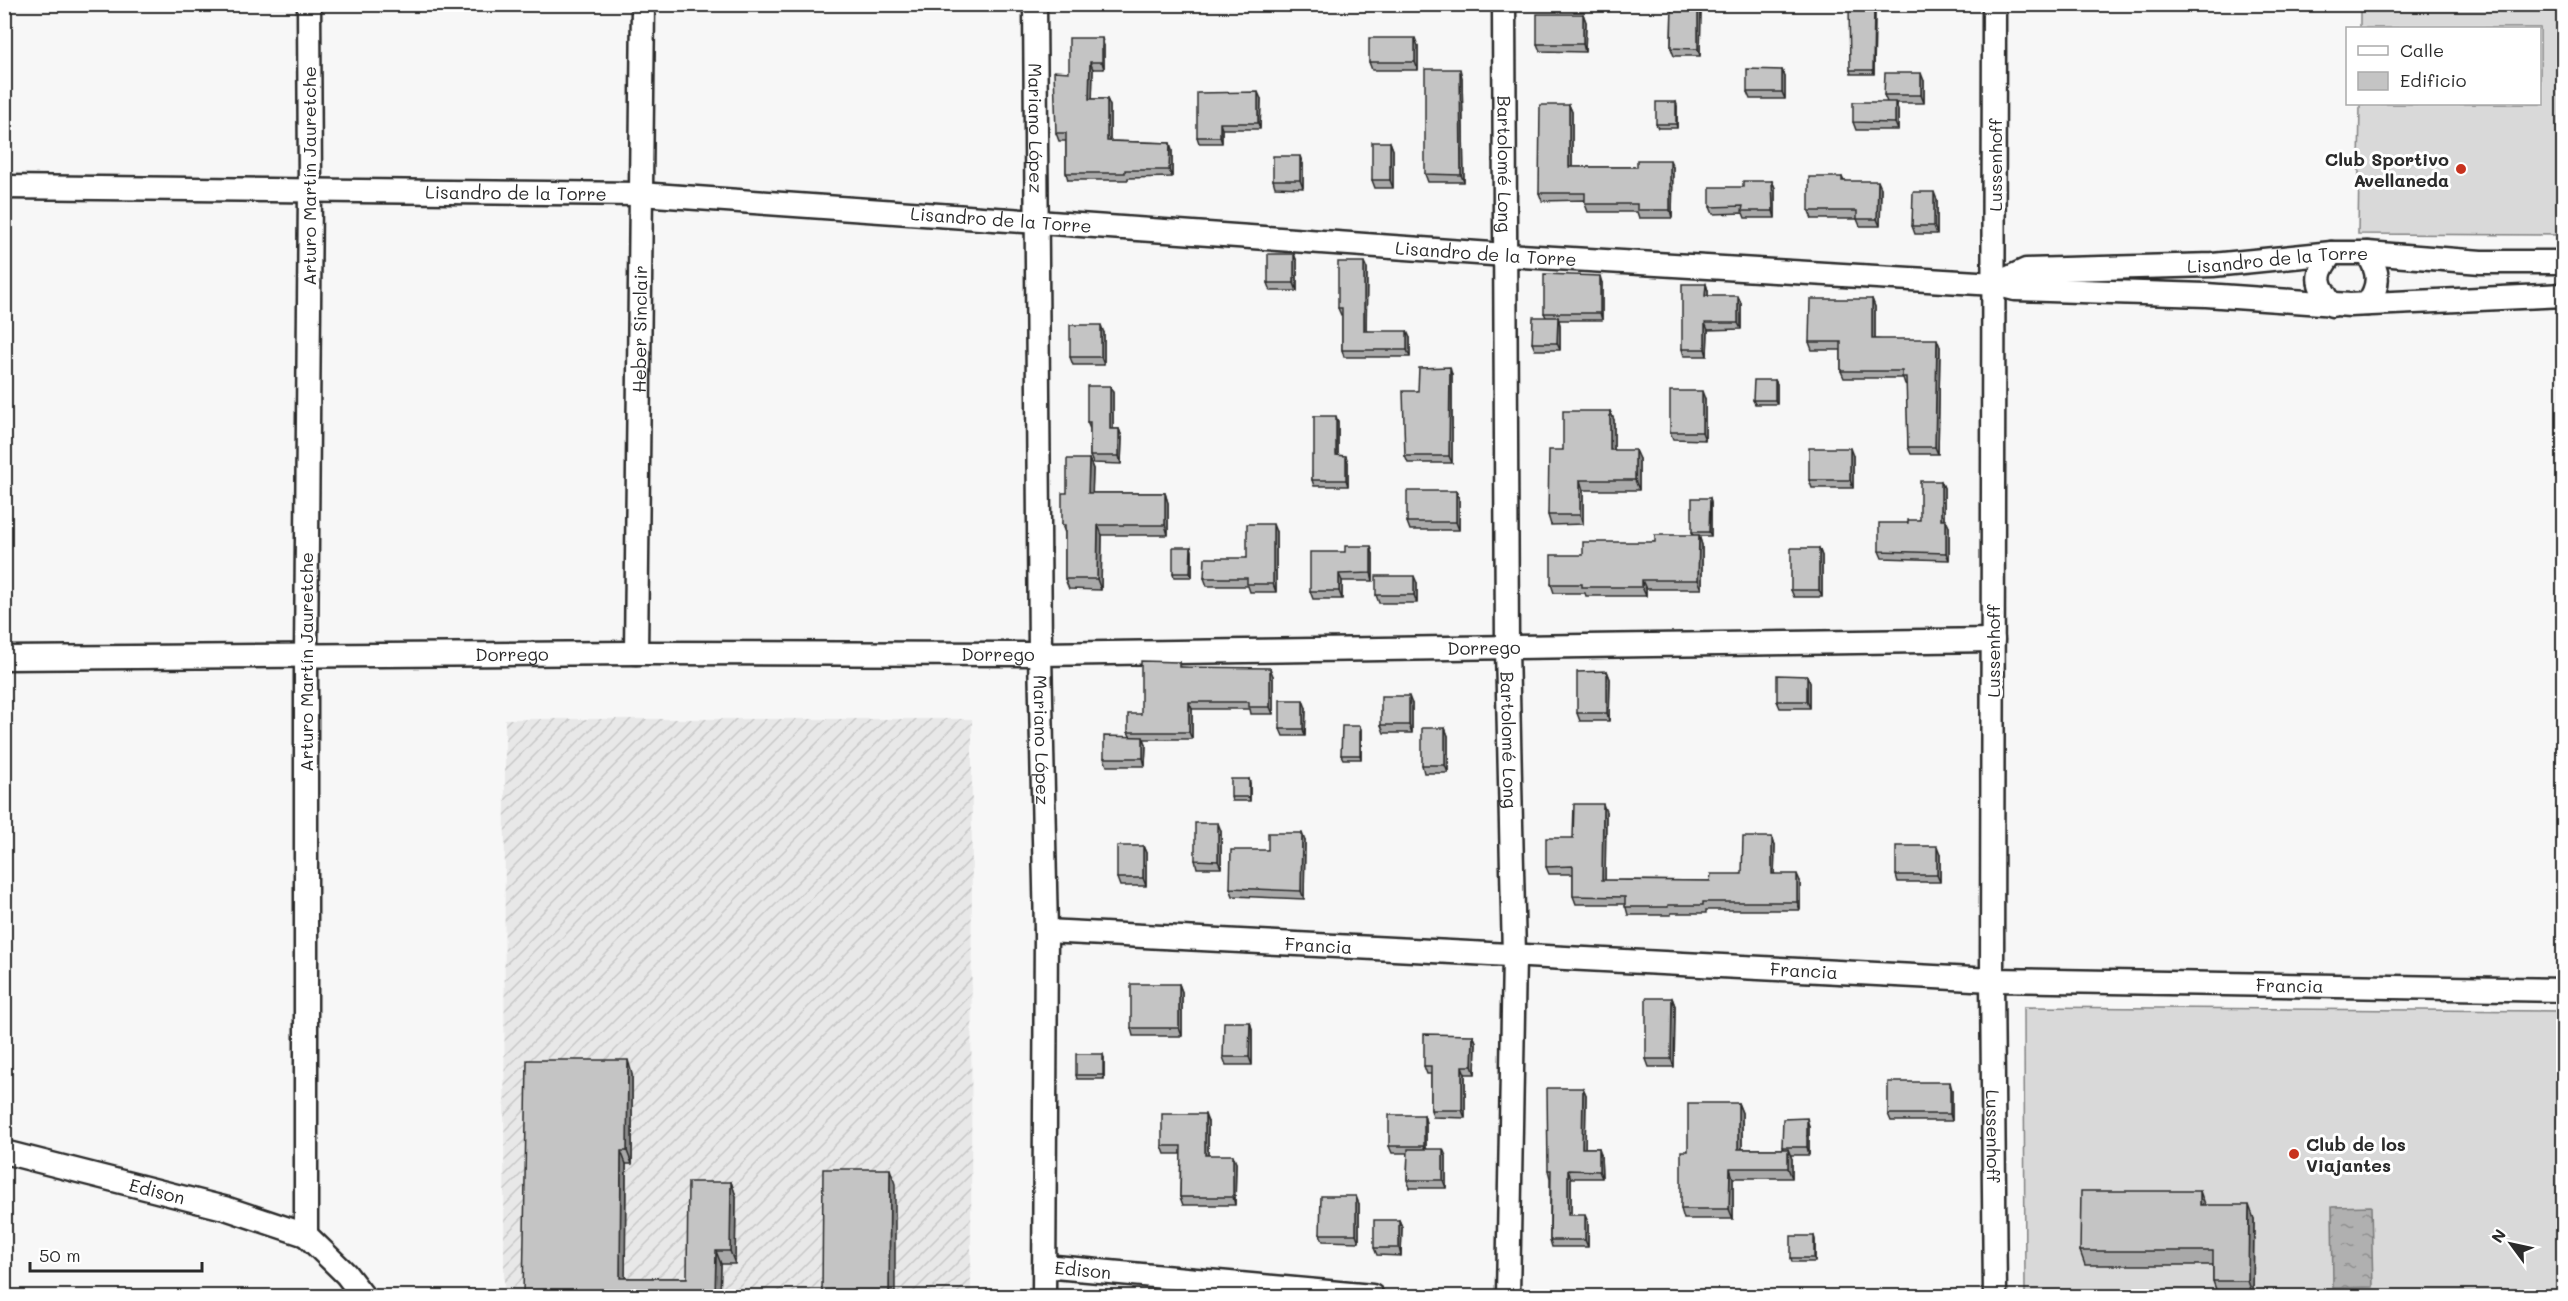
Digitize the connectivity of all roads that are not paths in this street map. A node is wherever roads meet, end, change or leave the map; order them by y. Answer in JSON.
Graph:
{"nodes":[{"id":1,"x":309,"y":4,"type":"edge"},
{"id":2,"x":644,"y":4,"type":"edge"},
{"id":3,"x":1035,"y":4,"type":"edge"},
{"id":4,"x":1504,"y":4,"type":"edge"},
{"id":5,"x":1994,"y":4,"type":"edge"},
{"id":6,"x":4,"y":187,"type":"edge"},
{"id":7,"x":310,"y":190,"type":"junction"},
{"id":8,"x":640,"y":194,"type":"junction"},
{"id":9,"x":1036,"y":222,"type":"junction"},
{"id":10,"x":2332,"y":253,"type":"junction"},
{"id":11,"x":2367,"y":253,"type":"junction"},
{"id":12,"x":1506,"y":255,"type":"junction"},
{"id":13,"x":2481,"y":262,"type":"junction"},
{"id":14,"x":2564,"y":262,"type":"edge"},
{"id":15,"x":1995,"y":284,"type":"junction"},
{"id":16,"x":2564,"y":295,"type":"edge"},
{"id":17,"x":2480,"y":297,"type":"junction"},
{"id":18,"x":2367,"y":304,"type":"junction"},
{"id":19,"x":2332,"y":305,"type":"junction"},
{"id":20,"x":1994,"y":640,"type":"junction"},
{"id":21,"x":1507,"y":649,"type":"junction"},
{"id":22,"x":636,"y":653,"type":"junction"},
{"id":23,"x":1040,"y":654,"type":"junction"},
{"id":24,"x":306,"y":656,"type":"junction"},
{"id":25,"x":4,"y":658,"type":"edge"},
{"id":26,"x":1046,"y":931,"type":"junction"},
{"id":27,"x":1514,"y":956,"type":"junction"},
{"id":28,"x":1992,"y":980,"type":"junction"},
{"id":29,"x":2564,"y":990,"type":"edge"},
{"id":30,"x":4,"y":1152,"type":"edge"},
{"id":31,"x":306,"y":1235,"type":"junction"},
{"id":32,"x":1044,"y":1266,"type":"junction"},
{"id":33,"x":363,"y":1296,"type":"edge"},
{"id":34,"x":1044,"y":1296,"type":"edge"},
{"id":35,"x":1372,"y":1296,"type":"edge"},
{"id":36,"x":1508,"y":1296,"type":"edge"},
{"id":37,"x":1995,"y":1296,"type":"edge"}],
"edges":[{"from":1,"to":7,"type":"street","name":"Arturo Martín Jauretche"},
{"from":2,"to":8,"type":"street","name":"Heber Sinclair"},
{"from":3,"to":9,"type":"street","name":"Mariano López"},
{"from":4,"to":12,"type":"street","name":"Bartolomé Long"},
{"from":5,"to":15,"type":"street","name":"Lussenhoff"},
{"from":6,"to":7,"type":"street","name":"Lisandro de la Torre"},
{"from":7,"to":8,"type":"street","name":"Lisandro de la Torre"},
{"from":7,"to":24,"type":"street","name":"Arturo Martín Jauretche"},
{"from":8,"to":9,"type":"street","name":"Lisandro de la Torre"},
{"from":8,"to":22,"type":"street","name":"Heber Sinclair"},
{"from":9,"to":12,"type":"street","name":"Lisandro de la Torre"},
{"from":9,"to":23,"type":"street","name":"Mariano López"},
{"from":10,"to":11,"type":"street","name":"Lisandro de la Torre"},
{"from":10,"to":15,"type":"street","name":"Lisandro de la Torre"},
{"from":10,"to":19,"type":"street"},
{"from":11,"to":13,"type":"street","name":"Lisandro de la Torre"},
{"from":11,"to":18,"type":"street"},
{"from":12,"to":15,"type":"street","name":"Lisandro de la Torre"},
{"from":12,"to":21,"type":"street","name":"Bartolomé Long"},
{"from":13,"to":14,"type":"street","name":"Lisandro de la Torre"},
{"from":13,"to":17,"type":"street"},
{"from":15,"to":19,"type":"street","name":"Lisandro de la Torre"},
{"from":15,"to":20,"type":"street","name":"Lussenhoff"},
{"from":16,"to":17,"type":"street","name":"Lisandro de la Torre"},
{"from":17,"to":18,"type":"street","name":"Lisandro de la Torre"},
{"from":18,"to":19,"type":"street","name":"Lisandro de la Torre"},
{"from":20,"to":21,"type":"street","name":"Dorrego"},
{"from":20,"to":28,"type":"street","name":"Lussenhoff"},
{"from":21,"to":23,"type":"street","name":"Dorrego"},
{"from":21,"to":27,"type":"street","name":"Bartolomé Long"},
{"from":22,"to":23,"type":"street","name":"Dorrego"},
{"from":22,"to":24,"type":"street","name":"Dorrego"},
{"from":23,"to":26,"type":"street","name":"Mariano López"},
{"from":24,"to":25,"type":"street","name":"Dorrego"},
{"from":24,"to":31,"type":"street","name":"Arturo Martín Jauretche"},
{"from":26,"to":27,"type":"street","name":"Francia"},
{"from":26,"to":32,"type":"street","name":"Mariano López"},
{"from":27,"to":28,"type":"street","name":"Francia"},
{"from":27,"to":36,"type":"street","name":"Bartolomé Long"},
{"from":28,"to":29,"type":"street","name":"Francia"},
{"from":28,"to":37,"type":"street","name":"Lussenhoff"},
{"from":30,"to":31,"type":"street","name":"Edison"},
{"from":31,"to":33,"type":"street"},
{"from":32,"to":34,"type":"street","name":"Mariano López"},
{"from":32,"to":35,"type":"street","name":"Edison"}]}
